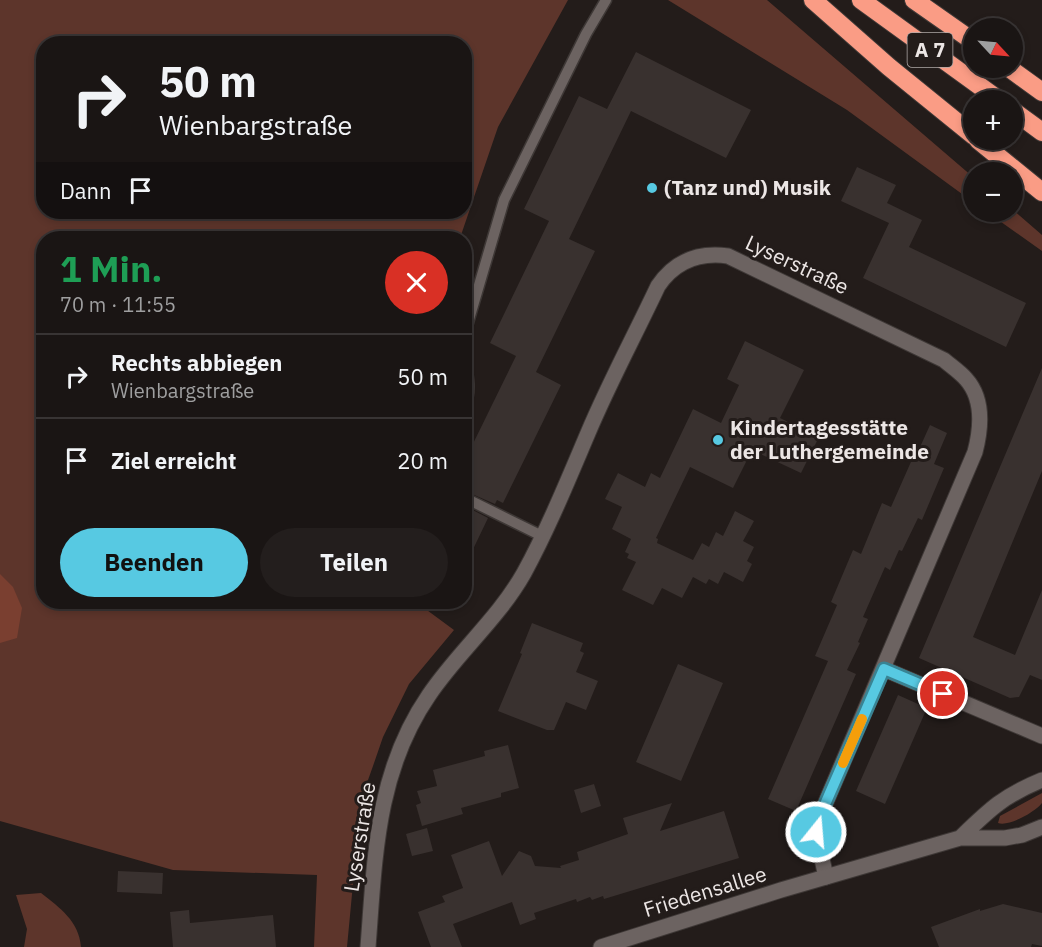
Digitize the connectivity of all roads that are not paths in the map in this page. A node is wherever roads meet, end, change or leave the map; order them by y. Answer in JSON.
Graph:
{"nodes":[{"id":1,"x":606,"y":0,"type":"edge"},
{"id":2,"x":813,"y":0,"type":"edge"},
{"id":3,"x":861,"y":0,"type":"edge"},
{"id":4,"x":914,"y":0,"type":"edge"},
{"id":5,"x":963,"y":34,"type":"edge"},
{"id":6,"x":1023,"y":78,"type":"edge"},
{"id":7,"x":985,"y":90,"type":"edge"},
{"id":8,"x":1042,"y":92,"type":"edge"},
{"id":9,"x":1023,"y":118,"type":"edge"},
{"id":10,"x":963,"y":127,"type":"edge"},
{"id":11,"x":1042,"y":132,"type":"edge"},
{"id":12,"x":990,"y":150,"type":"edge"},
{"id":13,"x":1042,"y":192,"type":"edge"},
{"id":14,"x":472,"y":309,"type":"edge"},
{"id":15,"x":472,"y":501,"type":"edge"},
{"id":16,"x":542,"y":536,"type":"junction"},
{"id":17,"x":884,"y":669,"type":"junction"},
{"id":18,"x":1042,"y":736,"type":"edge"},
{"id":19,"x":1042,"y":780,"type":"edge"},
{"id":20,"x":1042,"y":827,"type":"edge"},
{"id":21,"x":960,"y":838,"type":"junction"},
{"id":22,"x":826,"y":877,"type":"junction"},
{"id":23,"x":625,"y":943,"type":"edge"},
{"id":24,"x":368,"y":947,"type":"edge"},
{"id":25,"x":601,"y":947,"type":"edge"}],
"edges":[{"from":1,"to":14,"type":"lane"},
{"from":2,"to":10,"type":"highway"},
{"from":3,"to":7,"type":"highway","number":"A 7"},
{"from":4,"to":5,"type":"highway","number":"A 7"},
{"from":6,"to":8,"type":"highway"},
{"from":9,"to":11,"type":"highway"},
{"from":12,"to":13,"type":"highway"},
{"from":15,"to":16,"type":"lane"},
{"from":16,"to":17,"type":"street","name":"Lyserstraße"},
{"from":16,"to":24,"type":"street","name":"Lyserstraße"},
{"from":17,"to":18,"type":"street"},
{"from":17,"to":22,"type":"street","name":"Lyserstraße"},
{"from":19,"to":21,"type":"street","name":"Friedensallee"},
{"from":20,"to":21,"type":"street","name":"Friedensallee"},
{"from":21,"to":22,"type":"street","name":"Friedensallee"},
{"from":22,"to":23,"type":"street","name":"Friedensallee"},
{"from":23,"to":25,"type":"street","name":"Friedensallee"}]}
